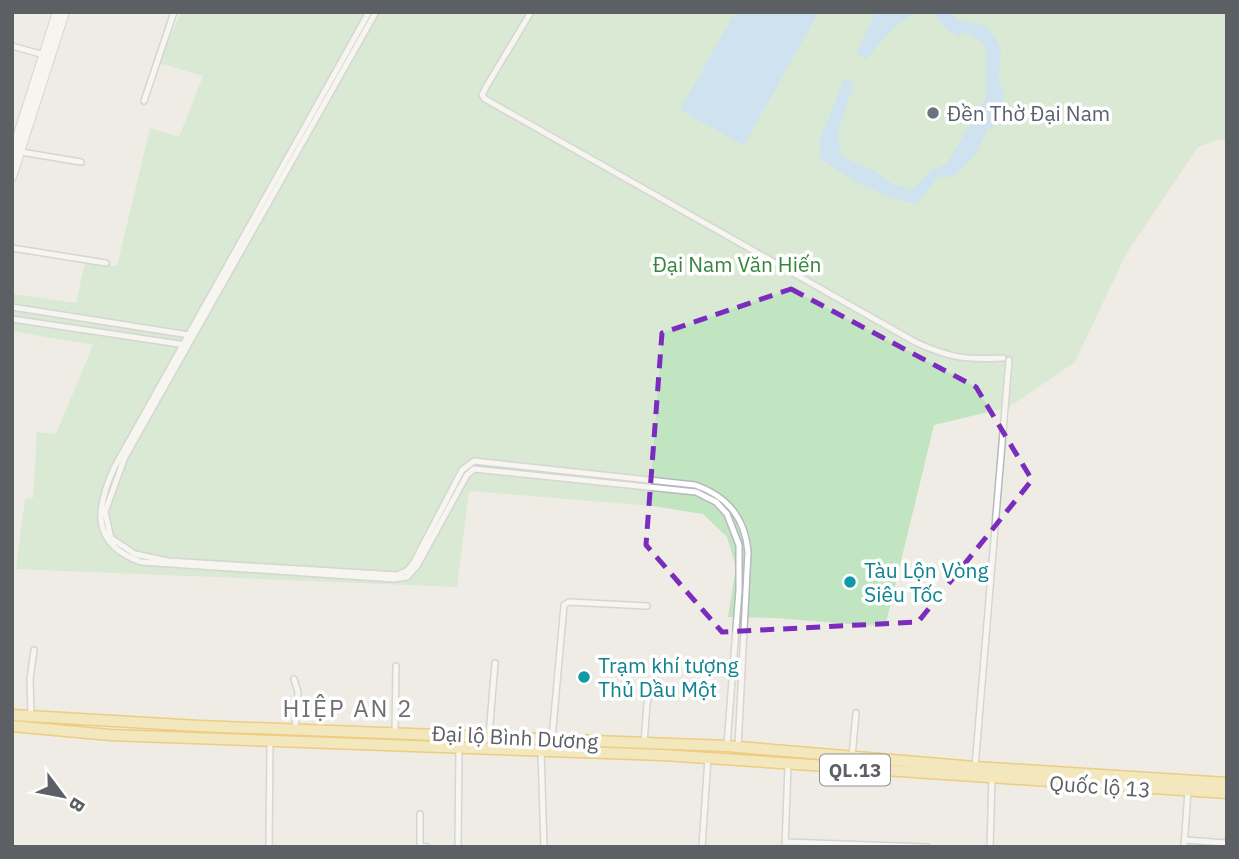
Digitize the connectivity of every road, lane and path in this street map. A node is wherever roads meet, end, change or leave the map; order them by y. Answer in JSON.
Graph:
{"nodes":[{"id":1,"x":57,"y":12,"type":"edge"},
{"id":2,"x":65,"y":12,"type":"edge"},
{"id":3,"x":174,"y":12,"type":"edge"},
{"id":4,"x":369,"y":12,"type":"edge"},
{"id":5,"x":376,"y":12,"type":"edge"},
{"id":6,"x":531,"y":12,"type":"edge"},
{"id":7,"x":12,"y":46,"type":"edge"},
{"id":8,"x":48,"y":56,"type":"junction"},
{"id":9,"x":144,"y":101,"type":"dead end"},
{"id":10,"x":14,"y":140,"type":"edge"},
{"id":11,"x":16,"y":153,"type":"edge"},
{"id":12,"x":80,"y":162,"type":"dead end"},
{"id":13,"x":12,"y":177,"type":"edge"},
{"id":14,"x":12,"y":248,"type":"edge"},
{"id":15,"x":106,"y":263,"type":"dead end"},
{"id":16,"x":12,"y":307,"type":"edge"},
{"id":17,"x":12,"y":319,"type":"edge"},
{"id":18,"x":192,"y":335,"type":"junction"},
{"id":19,"x":187,"y":345,"type":"junction"},
{"id":20,"x":647,"y":606,"type":"dead end"},
{"id":21,"x":34,"y":650,"type":"dead end"},
{"id":22,"x":495,"y":663,"type":"dead end"},
{"id":23,"x":396,"y":666,"type":"dead end"},
{"id":24,"x":654,"y":676,"type":"dead end"},
{"id":25,"x":294,"y":679,"type":"dead end"},
{"id":26,"x":856,"y":713,"type":"dead end"},
{"id":27,"x":12,"y":715,"type":"edge"},
{"id":28,"x":31,"y":717,"type":"junction"},
{"id":29,"x":12,"y":726,"type":"edge"},
{"id":30,"x":295,"y":729,"type":"junction"},
{"id":31,"x":395,"y":732,"type":"junction"},
{"id":32,"x":489,"y":735,"type":"junction"},
{"id":33,"x":552,"y":738,"type":"junction"},
{"id":34,"x":270,"y":739,"type":"junction"},
{"id":35,"x":733,"y":741,"type":"junction"},
{"id":36,"x":643,"y":743,"type":"junction"},
{"id":37,"x":459,"y":746,"type":"junction"},
{"id":38,"x":541,"y":751,"type":"junction"},
{"id":39,"x":852,"y":756,"type":"junction"},
{"id":40,"x":708,"y":758,"type":"junction"},
{"id":41,"x":731,"y":760,"type":"junction"},
{"id":42,"x":788,"y":765,"type":"junction"},
{"id":43,"x":974,"y":772,"type":"junction"},
{"id":44,"x":993,"y":773,"type":"junction"},
{"id":45,"x":1227,"y":782,"type":"edge"},
{"id":46,"x":1188,"y":791,"type":"junction"},
{"id":47,"x":1227,"y":793,"type":"edge"},
{"id":48,"x":420,"y":814,"type":"dead end"},
{"id":49,"x":1227,"y":843,"type":"edge"},
{"id":50,"x":1185,"y":844,"type":"edge"},
{"id":51,"x":785,"y":845,"type":"edge"},
{"id":52,"x":269,"y":847,"type":"edge"},
{"id":53,"x":427,"y":847,"type":"edge"},
{"id":54,"x":458,"y":847,"type":"edge"},
{"id":55,"x":544,"y":847,"type":"edge"},
{"id":56,"x":702,"y":847,"type":"edge"},
{"id":57,"x":927,"y":847,"type":"edge"},
{"id":58,"x":989,"y":847,"type":"edge"}],
"edges":[{"from":1,"to":8,"type":"main road"},
{"from":2,"to":8,"type":"main road"},
{"from":3,"to":9,"type":"street"},
{"from":4,"to":18,"type":"street"},
{"from":5,"to":18,"type":"street"},
{"from":6,"to":43,"type":"street"},
{"from":7,"to":8,"type":"street"},
{"from":8,"to":10,"type":"main road"},
{"from":8,"to":11,"type":"main road"},
{"from":10,"to":11,"type":"main road"},
{"from":11,"to":12,"type":"street"},
{"from":11,"to":13,"type":"main road"},
{"from":14,"to":15,"type":"street"},
{"from":16,"to":18,"type":"street"},
{"from":17,"to":19,"type":"street"},
{"from":18,"to":19,"type":"street"},
{"from":19,"to":35,"type":"street"},
{"from":19,"to":35,"type":"street"},
{"from":20,"to":33,"type":"street"},
{"from":21,"to":28,"type":"street"},
{"from":22,"to":32,"type":"street"},
{"from":23,"to":31,"type":"street"},
{"from":24,"to":36,"type":"street"},
{"from":25,"to":30,"type":"street"},
{"from":26,"to":39,"type":"street"},
{"from":27,"to":28,"type":"highway","name":"Đại lộ Bình Dương","number":"QL.13"},
{"from":28,"to":30,"type":"highway","name":"Đại lộ Bình Dương","number":"QL.13"},
{"from":29,"to":34,"type":"highway","name":"Đại lộ Bình Dương","number":"QL.13"},
{"from":30,"to":31,"type":"highway","name":"Đại lộ Bình Dương","number":"QL.13"},
{"from":31,"to":32,"type":"highway","name":"Đại lộ Bình Dương","number":"QL.13"},
{"from":32,"to":33,"type":"highway","name":"Đại lộ Bình Dương","number":"QL.13"},
{"from":33,"to":36,"type":"highway","name":"Đại lộ Bình Dương","number":"QL.13"},
{"from":34,"to":37,"type":"highway","name":"Đại lộ Bình Dương","number":"QL.13"},
{"from":34,"to":52,"type":"street"},
{"from":35,"to":36,"type":"highway","name":"Đại lộ Bình Dương","number":"QL.13"},
{"from":35,"to":39,"type":"highway","name":"Đại lộ Bình Dương","number":"QL.13"},
{"from":35,"to":41,"type":"highway"},
{"from":37,"to":38,"type":"highway","name":"Đại lộ Bình Dương","number":"QL.13"},
{"from":37,"to":54,"type":"street"},
{"from":38,"to":40,"type":"highway","name":"Đại lộ Bình Dương","number":"QL.13"},
{"from":38,"to":55,"type":"street"},
{"from":39,"to":43,"type":"highway","name":"Đại lộ Bình Dương","number":"QL.13"},
{"from":40,"to":41,"type":"highway","name":"Đại lộ Bình Dương","number":"QL.13"},
{"from":40,"to":56,"type":"street"},
{"from":41,"to":42,"type":"highway","name":"Đại lộ Bình Dương","number":"QL.13"},
{"from":42,"to":43,"type":"highway","name":"Đại lộ Bình Dương","number":"QL.13"},
{"from":42,"to":51,"type":"street"},
{"from":43,"to":44,"type":"highway","name":"Quốc lộ 13","number":"QL.13"},
{"from":44,"to":45,"type":"highway","name":"Quốc lộ 13","number":"QL.13"},
{"from":44,"to":46,"type":"highway","name":"Quốc lộ 13","number":"QL.13"},
{"from":44,"to":58,"type":"street"},
{"from":46,"to":47,"type":"highway","name":"Quốc lộ 13","number":"QL.13"},
{"from":46,"to":50,"type":"street"},
{"from":48,"to":53,"type":"street"},
{"from":49,"to":50,"type":"street"},
{"from":51,"to":57,"type":"street"}]}
